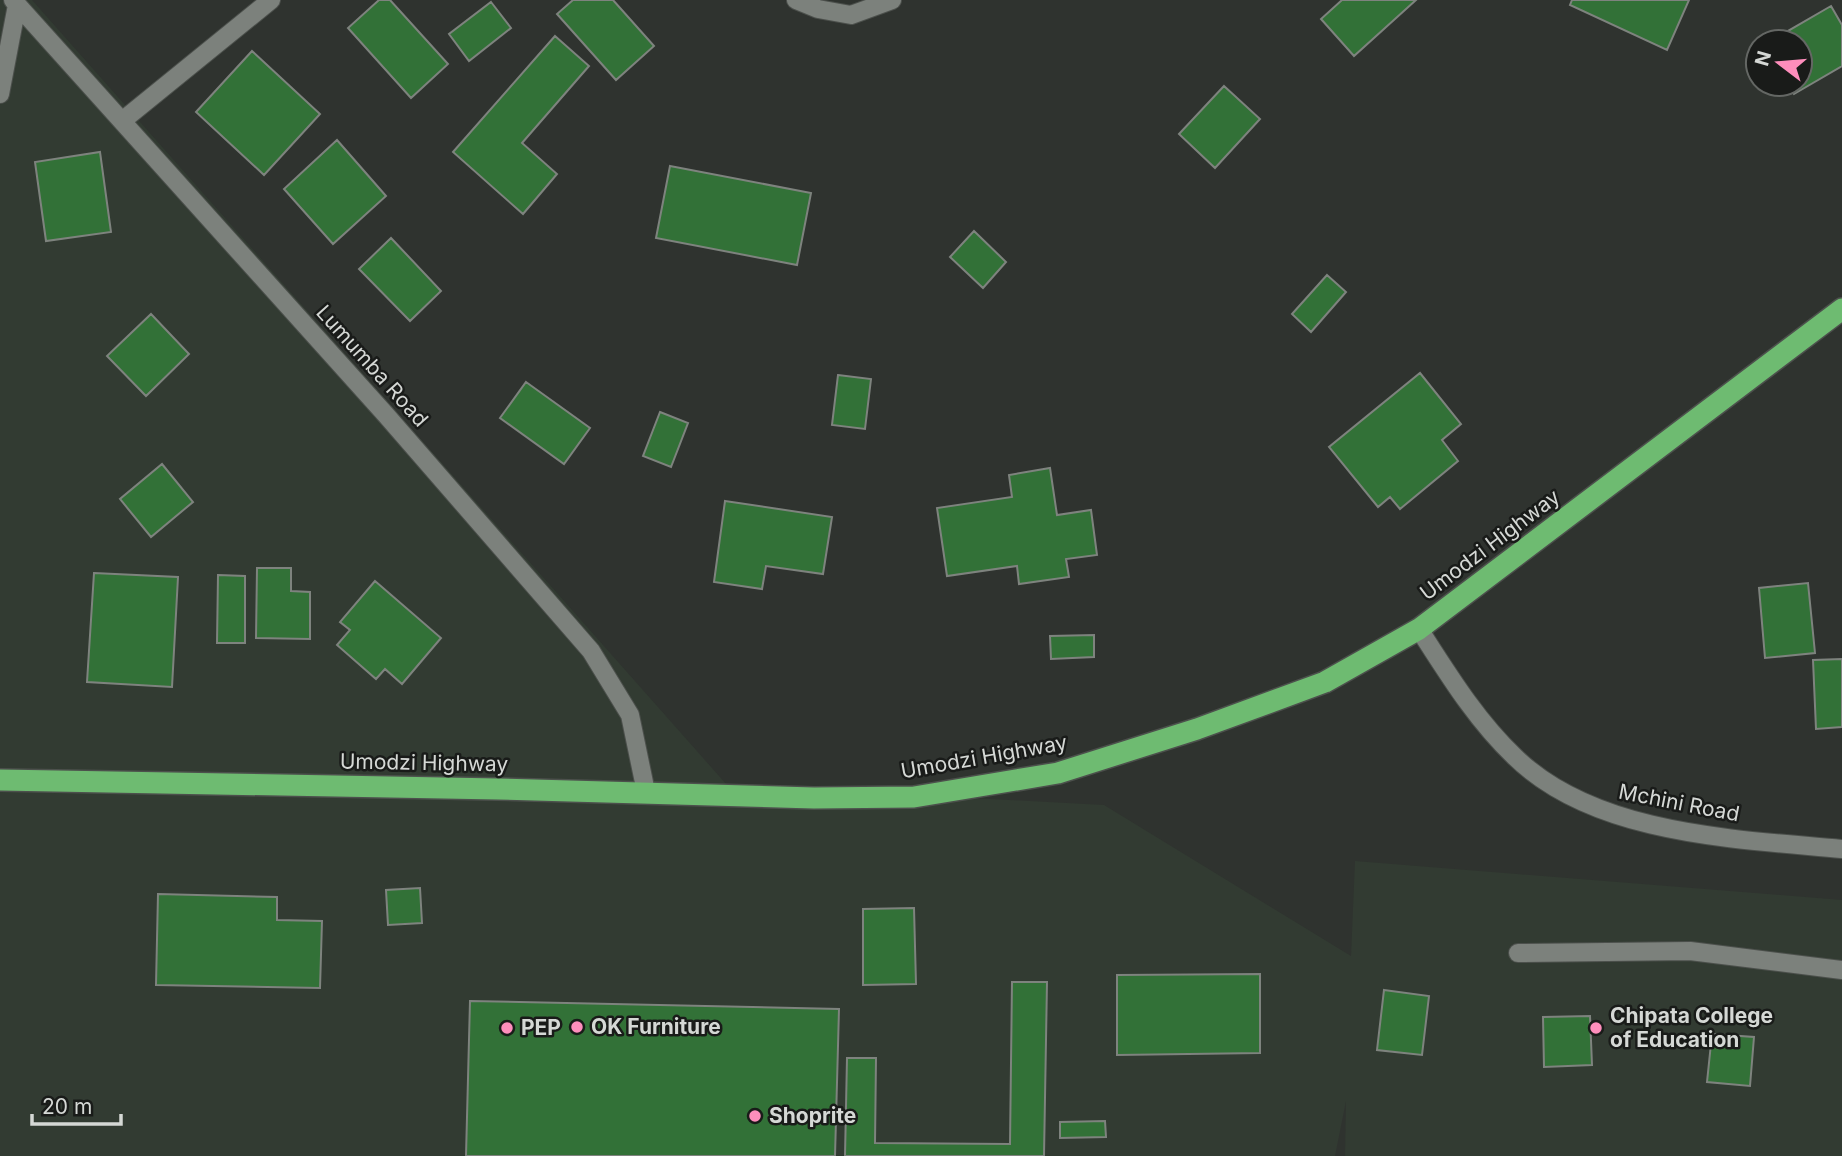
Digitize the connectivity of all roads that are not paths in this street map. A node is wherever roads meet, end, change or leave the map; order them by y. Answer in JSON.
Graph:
{"nodes":[{"id":1,"x":271,"y":0,"type":"edge"},
{"id":2,"x":796,"y":0,"type":"edge"},
{"id":3,"x":892,"y":0,"type":"edge"},
{"id":4,"x":15,"y":3,"type":"edge"},
{"id":5,"x":0,"y":94,"type":"edge"},
{"id":6,"x":122,"y":121,"type":"junction"},
{"id":7,"x":1842,"y":309,"type":"edge"},
{"id":8,"x":1419,"y":629,"type":"junction"},
{"id":9,"x":0,"y":779,"type":"edge"},
{"id":10,"x":646,"y":792,"type":"junction"},
{"id":11,"x":1842,"y":849,"type":"edge"},
{"id":12,"x":1518,"y":953,"type":"dead end"},
{"id":13,"x":1842,"y":970,"type":"edge"}],
"edges":[{"from":1,"to":6,"type":"street"},
{"from":2,"to":3,"type":"street"},
{"from":4,"to":5,"type":"street"},
{"from":4,"to":6,"type":"street","name":"Lumumba Road"},
{"from":6,"to":10,"type":"street","name":"Lumumba Road"},
{"from":7,"to":8,"type":"highway","name":"Umodzi Highway"},
{"from":8,"to":10,"type":"highway","name":"Umodzi Highway"},
{"from":8,"to":11,"type":"street","name":"Mchini Road"},
{"from":9,"to":10,"type":"highway","name":"Umodzi Highway"},
{"from":12,"to":13,"type":"street"}]}
